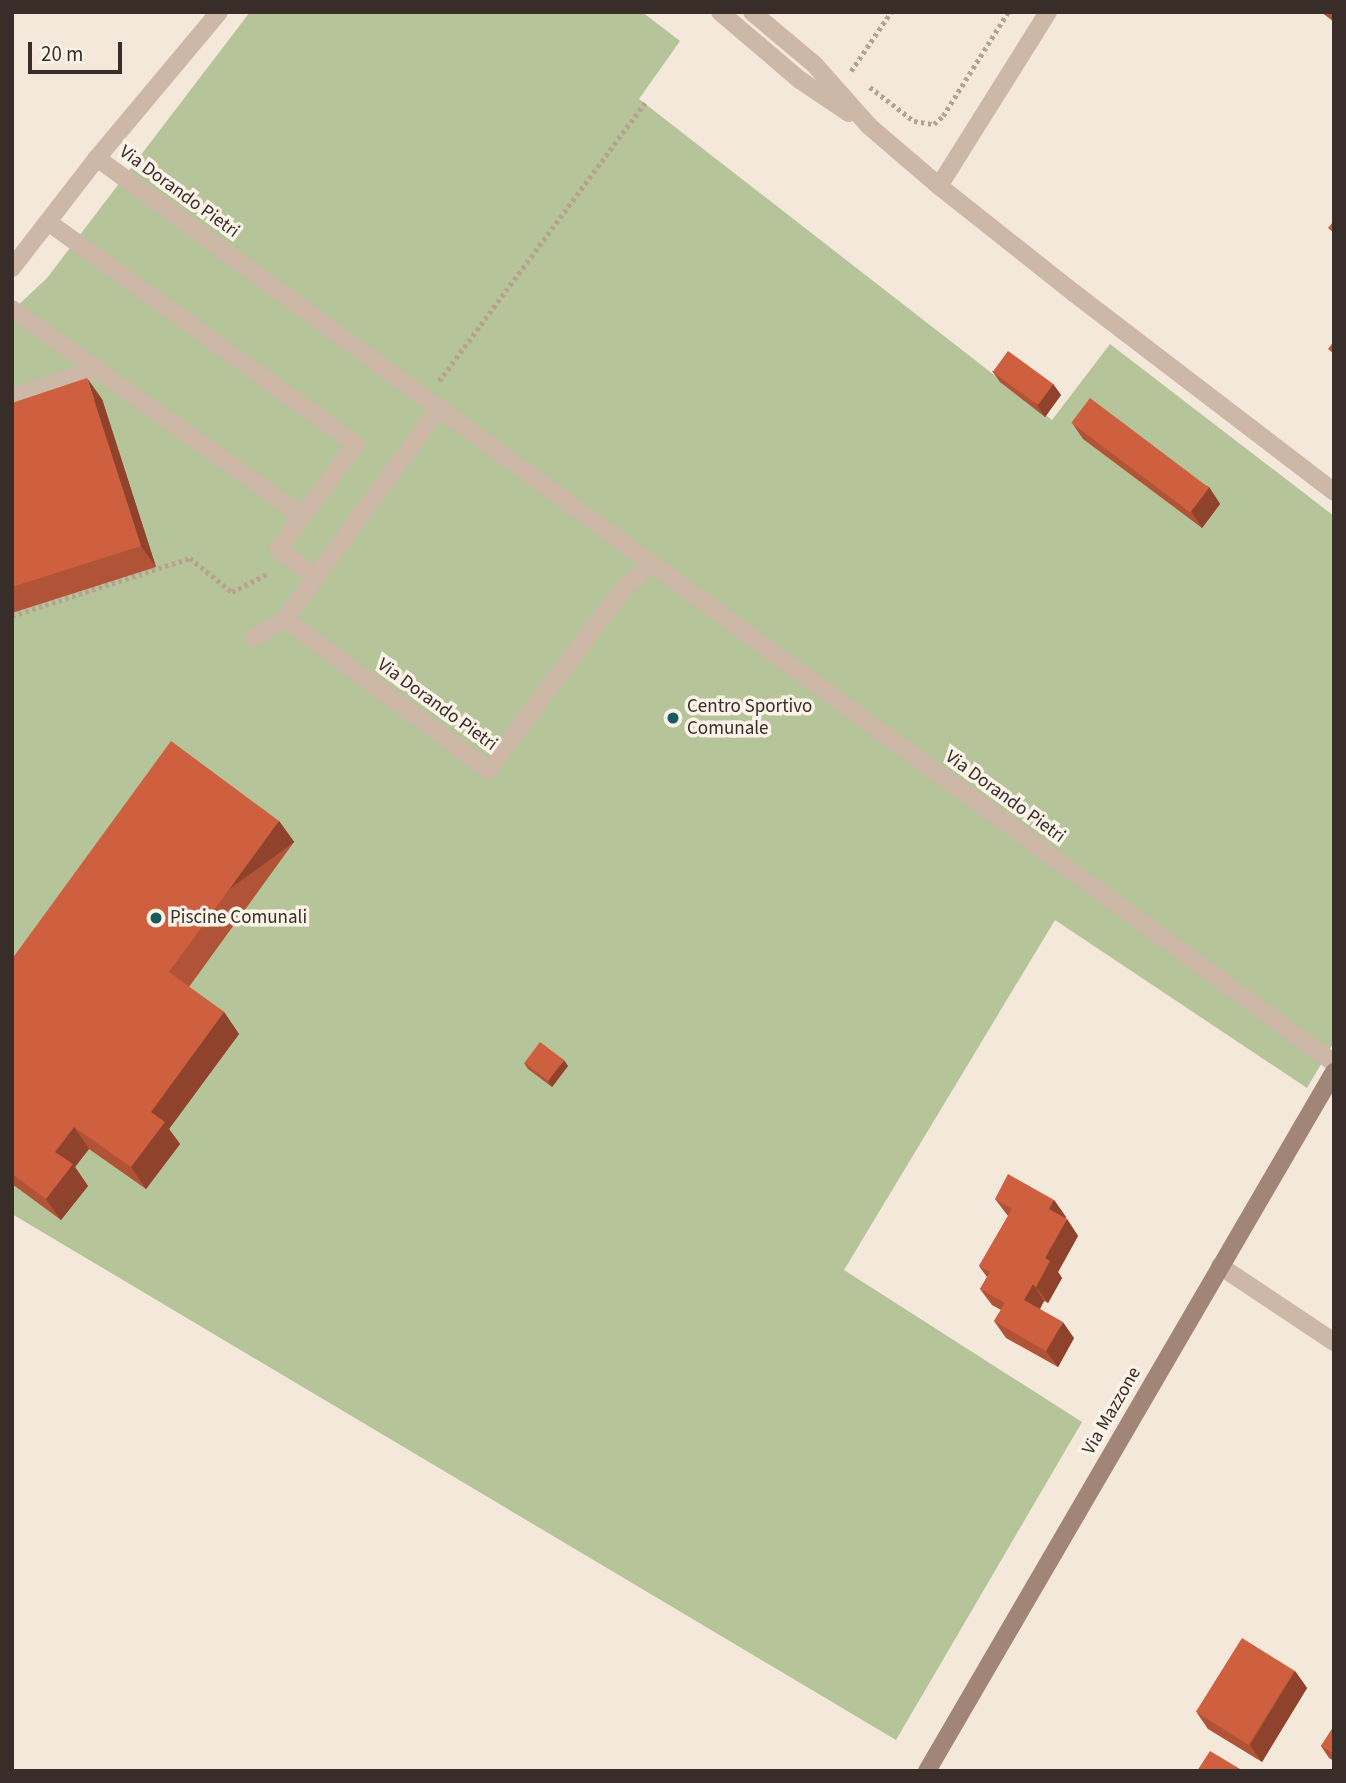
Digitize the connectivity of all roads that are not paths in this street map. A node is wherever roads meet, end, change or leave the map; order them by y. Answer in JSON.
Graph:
{"nodes":[{"id":1,"x":219,"y":12,"type":"edge"},
{"id":2,"x":720,"y":12,"type":"edge"},
{"id":3,"x":752,"y":12,"type":"edge"},
{"id":4,"x":1048,"y":12,"type":"edge"},
{"id":5,"x":869,"y":126,"type":"junction"},
{"id":6,"x":97,"y":158,"type":"junction"},
{"id":7,"x":939,"y":186,"type":"junction"},
{"id":8,"x":48,"y":222,"type":"junction"},
{"id":9,"x":12,"y":268,"type":"edge"},
{"id":10,"x":12,"y":309,"type":"edge"},
{"id":11,"x":96,"y":369,"type":"junction"},
{"id":12,"x":12,"y":397,"type":"edge"},
{"id":13,"x":439,"y":408,"type":"junction"},
{"id":14,"x":1334,"y":492,"type":"edge"},
{"id":15,"x":302,"y":516,"type":"junction"},
{"id":16,"x":651,"y":564,"type":"junction"},
{"id":17,"x":315,"y":577,"type":"junction"},
{"id":18,"x":285,"y":619,"type":"junction"},
{"id":19,"x":253,"y":638,"type":"dead end"},
{"id":20,"x":1334,"y":1063,"type":"edge"},
{"id":21,"x":1334,"y":1072,"type":"edge"},
{"id":22,"x":1220,"y":1266,"type":"junction"},
{"id":23,"x":1334,"y":1342,"type":"edge"},
{"id":24,"x":927,"y":1771,"type":"edge"}],
"edges":[{"from":1,"to":6,"type":"street","name":"Via Dorando Pietri"},
{"from":2,"to":5,"type":"street"},
{"from":3,"to":5,"type":"street"},
{"from":4,"to":7,"type":"street"},
{"from":5,"to":7,"type":"street"},
{"from":6,"to":8,"type":"street","name":"Via Dorando Pietri"},
{"from":6,"to":13,"type":"street","name":"Via Dorando Pietri"},
{"from":7,"to":14,"type":"street"},
{"from":8,"to":9,"type":"street","name":"Via Dorando Pietri"},
{"from":8,"to":15,"type":"street"},
{"from":10,"to":11,"type":"street"},
{"from":11,"to":12,"type":"street"},
{"from":11,"to":15,"type":"street"},
{"from":13,"to":16,"type":"street","name":"Via Dorando Pietri"},
{"from":13,"to":17,"type":"street"},
{"from":15,"to":17,"type":"street"},
{"from":16,"to":18,"type":"street","name":"Via Dorando Pietri"},
{"from":16,"to":20,"type":"street","name":"Via Dorando Pietri"},
{"from":17,"to":18,"type":"street"},
{"from":18,"to":19,"type":"street"},
{"from":21,"to":22,"type":"main road","name":"Via Mazzone"},
{"from":22,"to":23,"type":"street"},
{"from":22,"to":24,"type":"main road","name":"Via Mazzone"}]}
